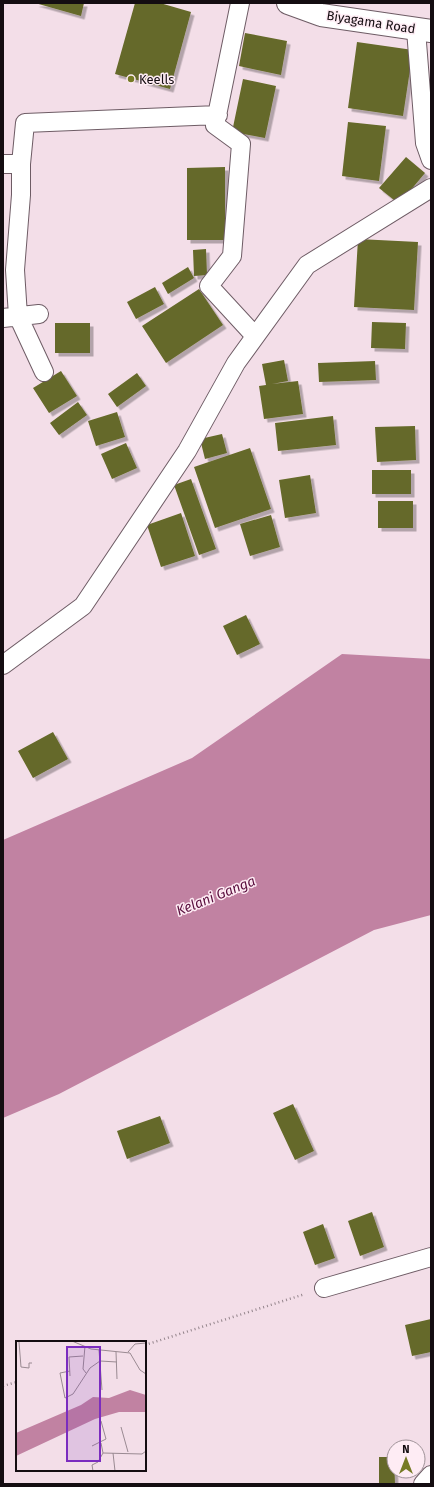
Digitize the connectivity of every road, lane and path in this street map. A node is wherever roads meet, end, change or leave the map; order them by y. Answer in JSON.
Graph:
{"nodes":[{"id":1,"x":240,"y":3,"type":"edge"},
{"id":2,"x":288,"y":3,"type":"edge"},
{"id":3,"x":424,"y":30,"type":"edge"},
{"id":4,"x":218,"y":115,"type":"junction"},
{"id":5,"x":431,"y":160,"type":"edge"},
{"id":6,"x":3,"y":164,"type":"edge"},
{"id":7,"x":21,"y":164,"type":"junction"},
{"id":8,"x":431,"y":188,"type":"edge"},
{"id":9,"x":39,"y":314,"type":"dead end"},
{"id":10,"x":10,"y":317,"type":"edge"},
{"id":11,"x":255,"y":336,"type":"junction"},
{"id":12,"x":44,"y":372,"type":"dead end"},
{"id":13,"x":3,"y":665,"type":"edge"},
{"id":14,"x":431,"y":1257,"type":"edge"},
{"id":15,"x":324,"y":1288,"type":"joint"},
{"id":16,"x":146,"y":1345,"type":"edge"},
{"id":17,"x":16,"y":1382,"type":"edge"},
{"id":18,"x":3,"y":1386,"type":"edge"},
{"id":19,"x":431,"y":1475,"type":"edge"},
{"id":20,"x":423,"y":1484,"type":"edge"}],
"edges":[{"from":1,"to":4,"type":"street"},
{"from":2,"to":3,"type":"main road","name":"Biyagama Road"},
{"from":3,"to":5,"type":"street"},
{"from":4,"to":7,"type":"street"},
{"from":4,"to":11,"type":"street"},
{"from":6,"to":7,"type":"street"},
{"from":7,"to":10,"type":"street"},
{"from":8,"to":11,"type":"street"},
{"from":9,"to":10,"type":"street"},
{"from":10,"to":12,"type":"street"},
{"from":11,"to":13,"type":"street"},
{"from":14,"to":15,"type":"street"},
{"from":15,"to":16,"type":"path"},
{"from":17,"to":18,"type":"path"},
{"from":19,"to":20,"type":"street"}]}
